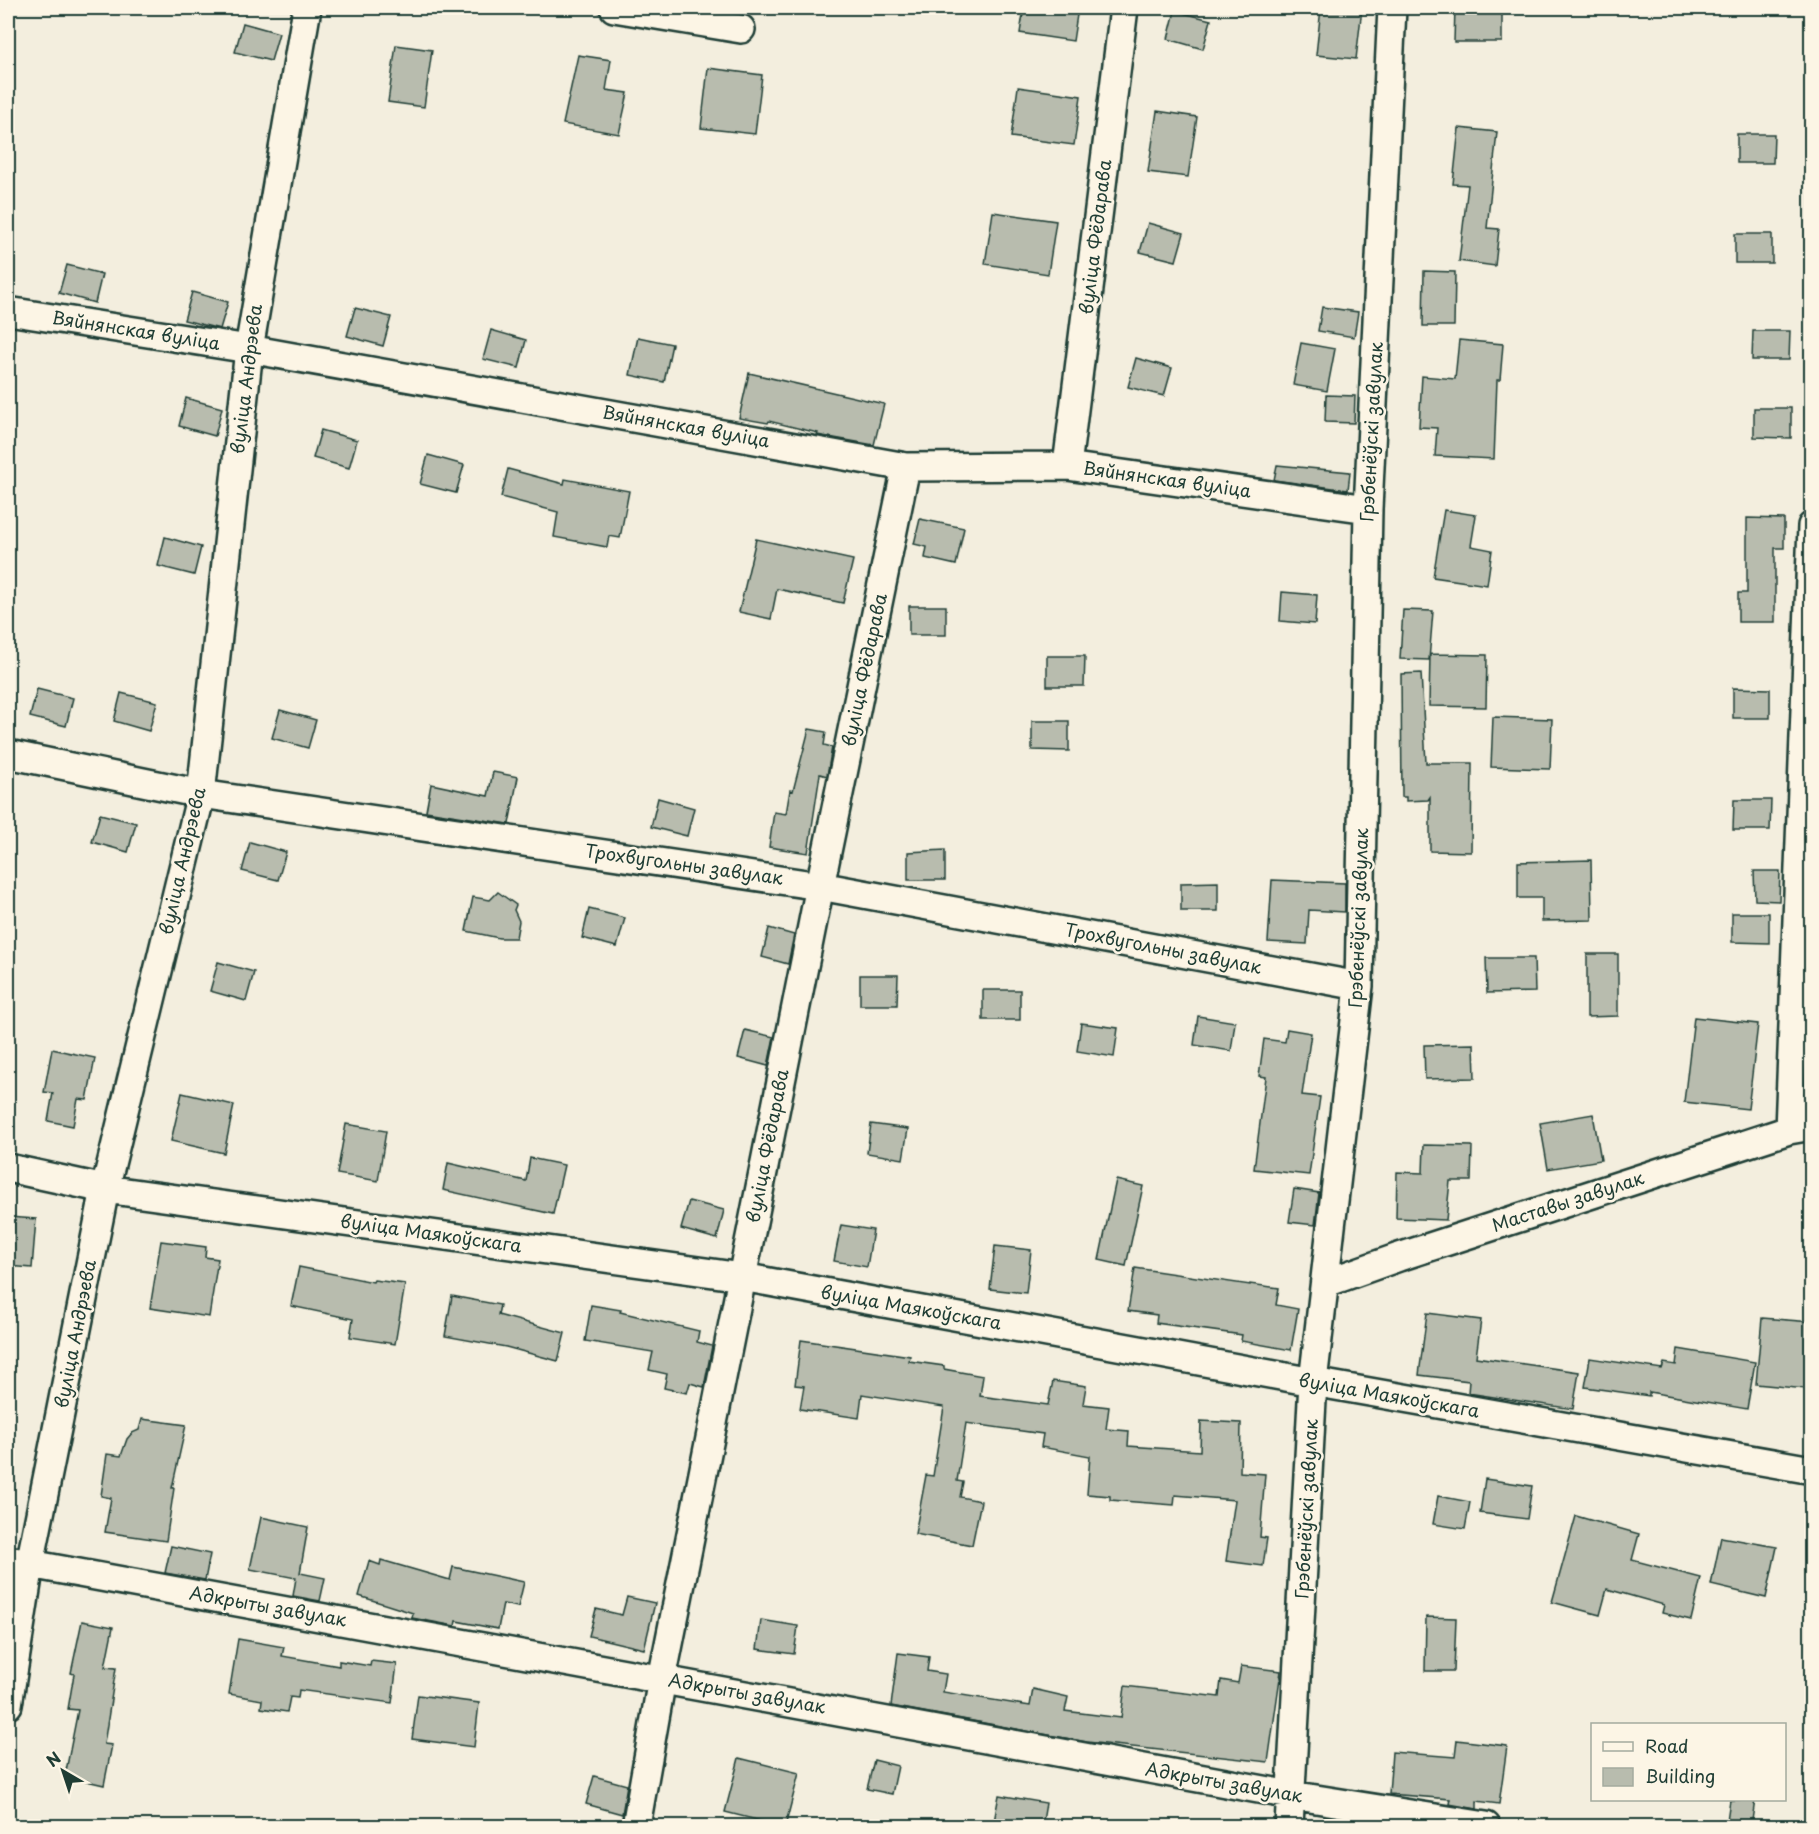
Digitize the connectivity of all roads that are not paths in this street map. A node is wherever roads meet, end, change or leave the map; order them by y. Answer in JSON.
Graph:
{"nodes":[{"id":1,"x":307,"y":8,"type":"edge"},
{"id":2,"x":614,"y":8,"type":"edge"},
{"id":3,"x":1124,"y":8,"type":"edge"},
{"id":4,"x":1392,"y":8,"type":"edge"},
{"id":5,"x":741,"y":28,"type":"dead end"},
{"id":6,"x":8,"y":312,"type":"edge"},
{"id":7,"x":249,"y":349,"type":"junction"},
{"id":8,"x":1067,"y":466,"type":"junction"},
{"id":9,"x":906,"y":467,"type":"junction"},
{"id":10,"x":1368,"y":509,"type":"junction"},
{"id":11,"x":1812,"y":526,"type":"edge"},
{"id":12,"x":8,"y":754,"type":"edge"},
{"id":13,"x":201,"y":794,"type":"junction"},
{"id":14,"x":820,"y":886,"type":"junction"},
{"id":15,"x":1359,"y":986,"type":"junction"},
{"id":16,"x":1800,"y":1128,"type":"edge"},
{"id":17,"x":8,"y":1168,"type":"edge"},
{"id":18,"x":105,"y":1189,"type":"junction"},
{"id":19,"x":742,"y":1277,"type":"junction"},
{"id":20,"x":1326,"y":1283,"type":"junction"},
{"id":21,"x":1313,"y":1382,"type":"junction"},
{"id":22,"x":1812,"y":1470,"type":"edge"},
{"id":23,"x":19,"y":1562,"type":"edge"},
{"id":24,"x":662,"y":1679,"type":"junction"},
{"id":25,"x":8,"y":1705,"type":"edge"},
{"id":26,"x":1291,"y":1795,"type":"junction"},
{"id":27,"x":636,"y":1827,"type":"edge"},
{"id":28,"x":1289,"y":1827,"type":"edge"},
{"id":29,"x":1486,"y":1827,"type":"edge"}],
"edges":[{"from":1,"to":7,"type":"street","name":"вуліца Андрэева"},
{"from":2,"to":5,"type":"street"},
{"from":3,"to":8,"type":"street","name":"вуліца Фёдарава"},
{"from":4,"to":10,"type":"street","name":"Грэбенёўскі завулак"},
{"from":6,"to":7,"type":"street","name":"Вяйнянская вуліца"},
{"from":7,"to":9,"type":"street","name":"Вяйнянская вуліца"},
{"from":7,"to":13,"type":"street","name":"вуліца Андрэева"},
{"from":8,"to":9,"type":"street","name":"Вяйнянская вуліца"},
{"from":8,"to":10,"type":"street","name":"Вяйнянская вуліца"},
{"from":9,"to":14,"type":"street","name":"вуліца Фёдарава"},
{"from":10,"to":15,"type":"street","name":"Грэбенёўскі завулак"},
{"from":11,"to":16,"type":"street"},
{"from":12,"to":13,"type":"street","name":"Трохвугольны завулак"},
{"from":13,"to":14,"type":"street","name":"Трохвугольны завулак"},
{"from":13,"to":18,"type":"street","name":"вуліца Андрэева"},
{"from":14,"to":15,"type":"street","name":"Трохвугольны завулак"},
{"from":14,"to":19,"type":"street","name":"вуліца Фёдарава"},
{"from":15,"to":20,"type":"street","name":"Грэбенёўскі завулак"},
{"from":16,"to":20,"type":"street","name":"Маставы завулак"},
{"from":17,"to":18,"type":"street","name":"вуліца Маякоўскага"},
{"from":18,"to":19,"type":"street","name":"вуліца Маякоўскага"},
{"from":18,"to":23,"type":"street","name":"вуліца Андрэева"},
{"from":19,"to":21,"type":"street","name":"вуліца Маякоўскага"},
{"from":19,"to":24,"type":"street","name":"вуліца Фёдарава"},
{"from":20,"to":21,"type":"street","name":"Грэбенёўскі завулак"},
{"from":21,"to":22,"type":"street","name":"вуліца Маякоўскага"},
{"from":21,"to":26,"type":"street","name":"Грэбенёўскі завулак"},
{"from":23,"to":24,"type":"street","name":"Адкрыты завулак"},
{"from":23,"to":25,"type":"street","name":"вуліца Андрэева"},
{"from":24,"to":26,"type":"street","name":"Адкрыты завулак"},
{"from":24,"to":27,"type":"street","name":"вуліца Фёдарава"},
{"from":26,"to":28,"type":"street","name":"Грэбенёўскі завулак"},
{"from":26,"to":29,"type":"street","name":"Адкрыты завулак"}]}
